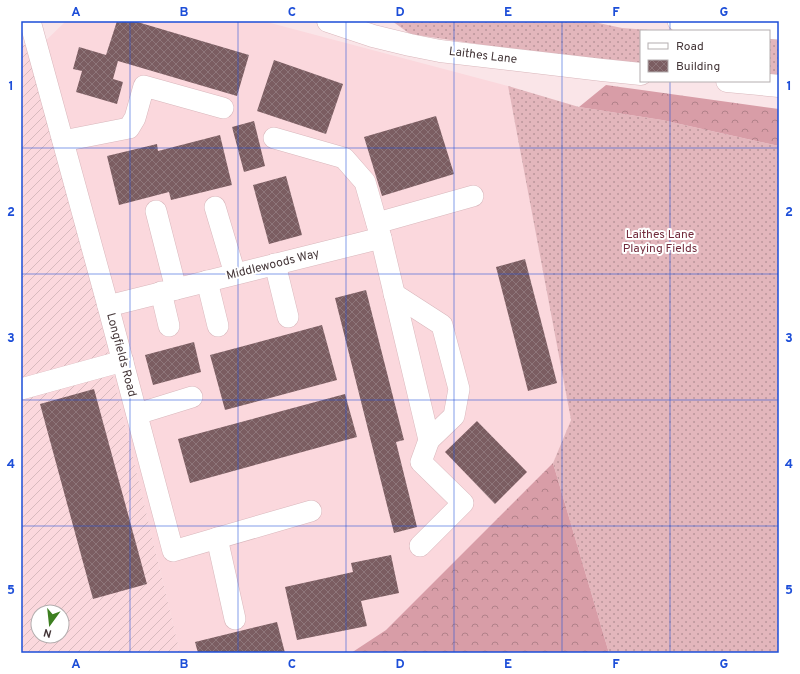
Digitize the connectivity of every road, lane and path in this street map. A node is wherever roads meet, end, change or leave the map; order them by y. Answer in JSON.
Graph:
{"nodes":[{"id":1,"x":30,"y":21,"type":"edge"},
{"id":2,"x":328,"y":21,"type":"edge"},
{"id":3,"x":683,"y":21,"type":"edge"},
{"id":4,"x":374,"y":28,"type":"edge"},
{"id":5,"x":779,"y":29,"type":"edge"},
{"id":6,"x":640,"y":74,"type":"edge"},
{"id":7,"x":737,"y":82,"type":"edge"},
{"id":8,"x":779,"y":86,"type":"edge"},
{"id":9,"x":223,"y":108,"type":"dead end"},
{"id":10,"x":274,"y":138,"type":"dead end"},
{"id":11,"x":63,"y":141,"type":"junction"},
{"id":12,"x":473,"y":196,"type":"dead end"},
{"id":13,"x":215,"y":207,"type":"dead end"},
{"id":14,"x":156,"y":210,"type":"dead end"},
{"id":15,"x":379,"y":231,"type":"junction"},
{"id":16,"x":275,"y":264,"type":"junction"},
{"id":17,"x":234,"y":274,"type":"junction"},
{"id":18,"x":207,"y":281,"type":"junction"},
{"id":19,"x":169,"y":291,"type":"junction"},
{"id":20,"x":394,"y":294,"type":"junction"},
{"id":21,"x":108,"y":306,"type":"junction"},
{"id":22,"x":288,"y":317,"type":"dead end"},
{"id":23,"x":169,"y":326,"type":"dead end"},
{"id":24,"x":218,"y":326,"type":"dead end"},
{"id":25,"x":123,"y":361,"type":"junction"},
{"id":26,"x":21,"y":389,"type":"edge"},
{"id":27,"x":192,"y":397,"type":"dead end"},
{"id":28,"x":137,"y":414,"type":"junction"},
{"id":29,"x":429,"y":440,"type":"junction"},
{"id":30,"x":311,"y":511,"type":"dead end"},
{"id":31,"x":217,"y":538,"type":"junction"},
{"id":32,"x":420,"y":546,"type":"dead end"},
{"id":33,"x":235,"y":619,"type":"dead end"}],
"edges":[{"from":1,"to":11,"type":"street","name":"Longfields Road"},
{"from":2,"to":4,"type":"main road","name":"Laithes Lane"},
{"from":3,"to":5,"type":"street"},
{"from":4,"to":6,"type":"main road","name":"Laithes Lane"},
{"from":7,"to":8,"type":"main road"},
{"from":9,"to":11,"type":"street"},
{"from":10,"to":15,"type":"street"},
{"from":11,"to":21,"type":"street","name":"Longfields Road"},
{"from":12,"to":15,"type":"street","name":"Middlewoods Way"},
{"from":13,"to":17,"type":"street"},
{"from":14,"to":19,"type":"street"},
{"from":15,"to":16,"type":"street","name":"Middlewoods Way"},
{"from":15,"to":20,"type":"street"},
{"from":16,"to":17,"type":"street","name":"Middlewoods Way"},
{"from":16,"to":22,"type":"street"},
{"from":17,"to":18,"type":"street","name":"Middlewoods Way"},
{"from":18,"to":19,"type":"street","name":"Middlewoods Way"},
{"from":18,"to":24,"type":"street"},
{"from":19,"to":21,"type":"street","name":"Middlewoods Way"},
{"from":19,"to":23,"type":"street"},
{"from":20,"to":29,"type":"street"},
{"from":20,"to":29,"type":"street"},
{"from":21,"to":25,"type":"street","name":"Longfields Road"},
{"from":25,"to":26,"type":"street"},
{"from":25,"to":28,"type":"street","name":"Longfields Road"},
{"from":27,"to":28,"type":"street"},
{"from":28,"to":31,"type":"street","name":"Longfields Road"},
{"from":29,"to":32,"type":"street"},
{"from":30,"to":31,"type":"street","name":"Longfields Road"},
{"from":31,"to":33,"type":"street"}]}
